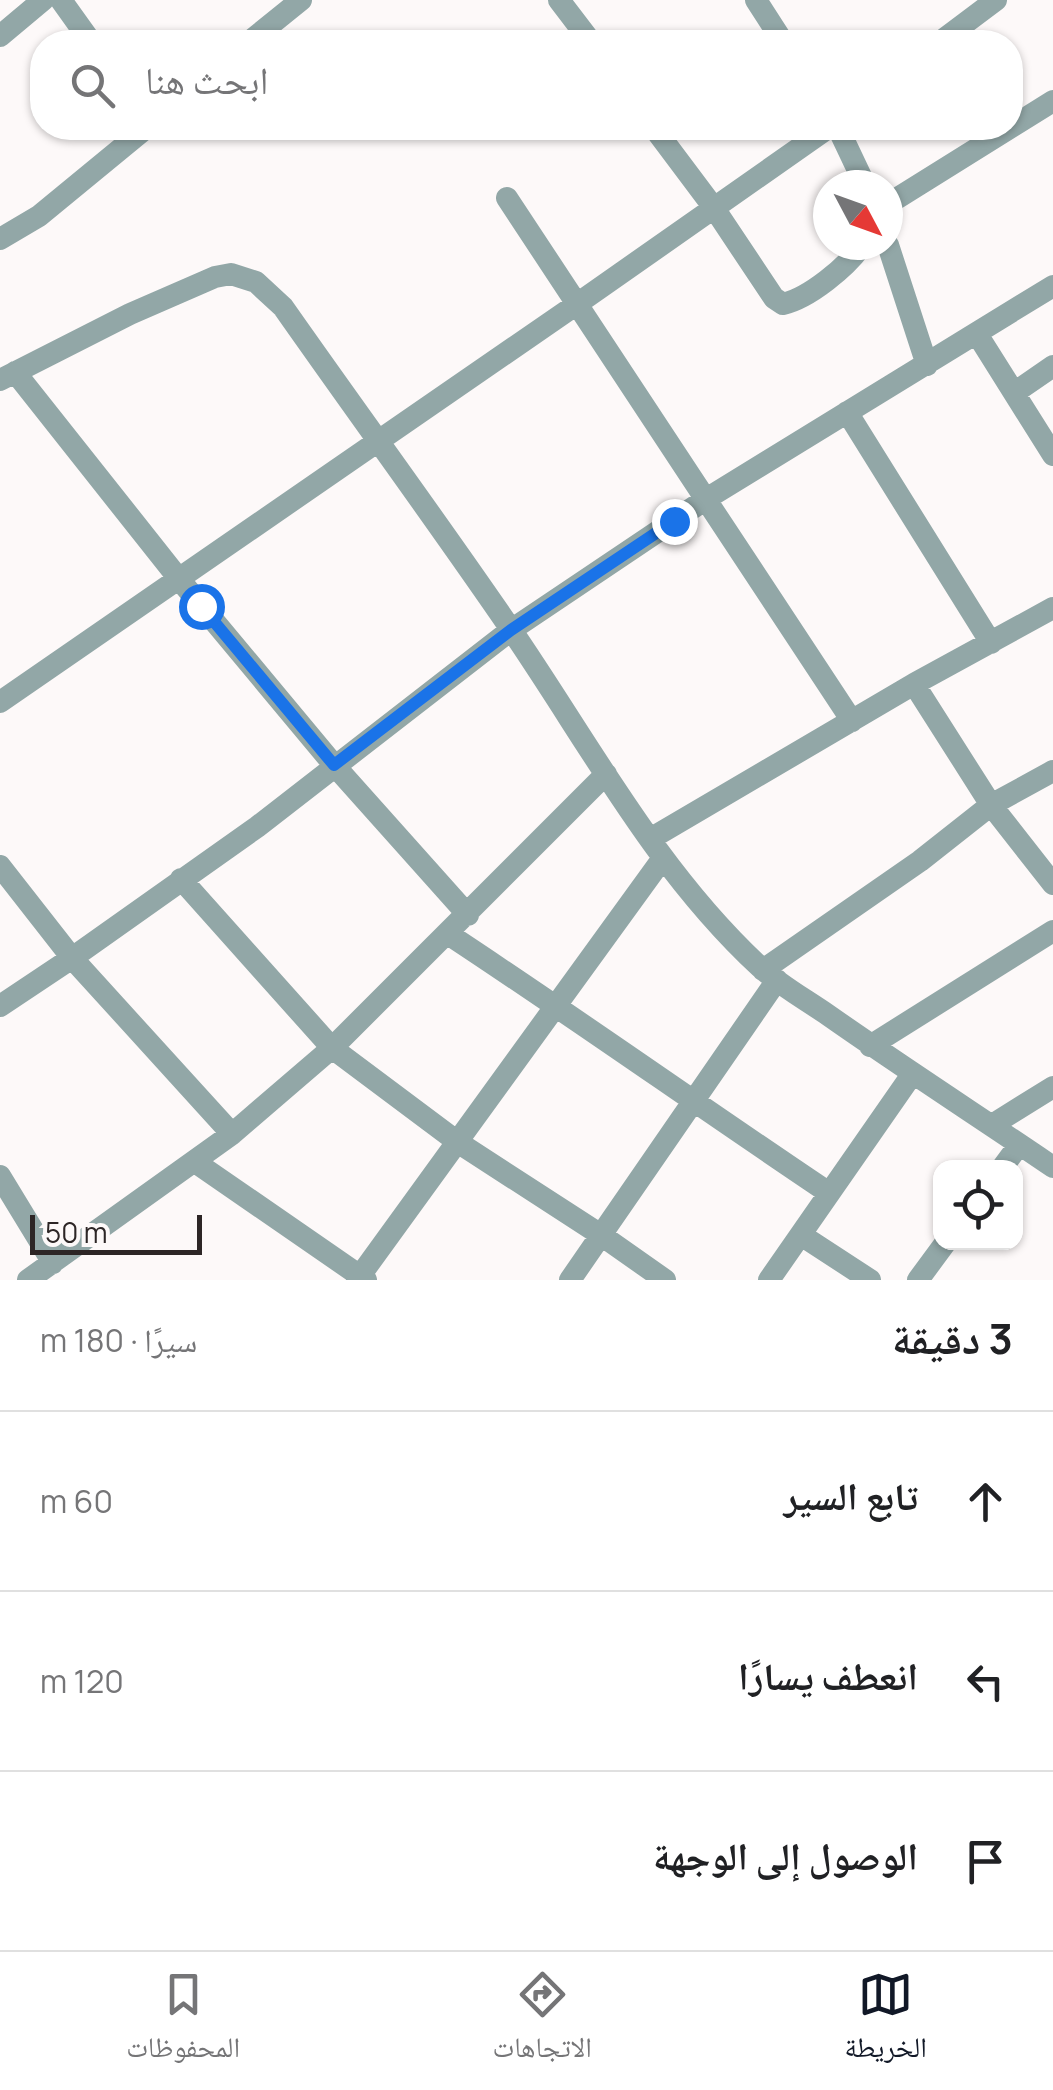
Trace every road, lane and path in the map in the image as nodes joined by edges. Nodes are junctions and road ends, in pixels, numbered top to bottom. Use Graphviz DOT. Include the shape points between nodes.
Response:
graph roads {
  1 [pos="43,0"];
  2 [pos="61,0"];
  3 [pos="300,0"];
  4 [pos="559,0"];
  5 [pos="756,0"];
  6 [pos="996,0"];
  7 [pos="82,30"];
  8 [pos="264,30"];
  9 [pos="581,30"];
  10 [pos="776,30"];
  11 [pos="956,30"];
  12 [pos="0,36"];
  13 [pos="1053,101"];
  14 [pos="1023,120"];
  15 [pos="131,140"];
  16 [pos="663,140"];
  17 [pos="811,140"];
  18 [pos="844,140"];
  19 [pos="991,140"];
  20 [pos="858,170"];
  21 [pos="903,195"];
  22 [pos="506,198"];
  23 [pos="714,208"];
  24 [pos="5,228"];
  25 [pos="849,260"];
  26 [pos="893,260"];
  27 [pos="1053,286"];
  28 [pos="577,304"];
  29 [pos="977,334"];
  30 [pos="927,365"];
  31 [pos="1053,366"];
  32 [pos="7,376"];
  33 [pos="1014,393"];
  34 [pos="848,412"];
  35 [pos="376,441"];
  36 [pos="1053,455"];
  37 [pos="706,500"];
  38 [pos="179,579"];
  39 [pos="1053,608"];
  40 [pos="511,630"];
  41 [pos="991,643"];
  42 [pos="914,684"];
  43 [pos="0,702"];
  44 [pos="852,721"];
  45 [pos="334,765"];
  46 [pos="1053,771"];
  47 [pos="606,774"];
  48 [pos="991,805"];
  49 [pos="657,848"];
  50 [pos="0,866"];
  51 [pos="181,879"];
  52 [pos="1053,884"];
  53 [pos="468,914"];
  54 [pos="1053,930"];
  55 [pos="448,934"];
  56 [pos="72,958"];
  57 [pos="770,975"];
  58 [pos="556,1005"];
  59 [pos="0,1006"];
  60 [pos="870,1046"];
  61 [pos="332,1048"];
  62 [pos="913,1073"];
  63 [pos="1053,1086"];
  64 [pos="693,1102"];
  65 [pos="992,1125"];
  66 [pos="232,1134"];
  67 [pos="458,1143"];
  68 [pos="1019,1145"];
  69 [pos="1008,1160"];
  70 [pos="195,1162"];
  71 [pos="1053,1167"];
  72 [pos="0,1176"];
  73 [pos="829,1194"];
  74 [pos="800,1234"];
  75 [pos="601,1235"];
  76 [pos="940,1250"];
  77 [pos="45,1273"];
  78 [pos="361,1279"];
  79 [pos="570,1280"];
  80 [pos="664,1280"];
  81 [pos="769,1280"];
  82 [pos="870,1280"];
  83 [pos="918,1280"];
  1 -- 12 [label="street"];
  2 -- 7 [label="street"];
  3 -- 8 [label="street"];
  4 -- 9 [label="street"];
  5 -- 10 [label="street"];
  6 -- 11 [label="street"];
  13 -- 14 [label="street"];
  15 -- 24 [label="street" via="39,216"];
  16 -- 23 [label="street"];
  17 -- 23 [label="street"];
  18 -- 20 [label="street"];
  19 -- 21 [label="street"];
  22 -- 28 [label="street"];
  23 -- 25 [label="street" via="783,304"];
  23 -- 28 [label="street"];
  26 -- 30 [label="street"];
  27 -- 29 [label="street"];
  28 -- 35 [label="street"];
  28 -- 37 [label="street"];
  29 -- 30 [label="street"];
  29 -- 33 [label="street"];
  30 -- 34 [label="street"];
  31 -- 33 [label="street"];
  32 -- 35 [label="street" via="214,277 244,276 283,308"];
  32 -- 38 [label="street"];
  33 -- 36 [label="street"];
  34 -- 37 [label="street"];
  34 -- 41 [label="street"];
  35 -- 38 [label="street"];
  35 -- 40 [label="street"];
  37 -- 40 [label="street"];
  37 -- 44 [label="street"];
  38 -- 43 [label="street"];
  38 -- 45 [label="street"];
  39 -- 41 [label="street"];
  40 -- 45 [label="street"];
  40 -- 47 [label="street"];
  41 -- 42 [label="street"];
  42 -- 44 [label="street"];
  42 -- 48 [label="street"];
  44 -- 49 [label="street"];
  45 -- 51 [label="street"];
  45 -- 53 [label="street"];
  46 -- 48 [label="street"];
  47 -- 49 [label="street"];
  47 -- 53 [label="street"];
  48 -- 52 [label="street"];
  48 -- 57 [label="street"];
  49 -- 57 [label="street"];
  49 -- 58 [label="street"];
  50 -- 56 [label="street"];
  51 -- 56 [label="street"];
  51 -- 61 [label="street"];
  53 -- 55 [label="street"];
  54 -- 60 [label="street"];
  55 -- 58 [label="street"];
  55 -- 61 [label="street"];
  56 -- 59 [label="street"];
  56 -- 66 [label="street"];
  57 -- 60 [label="street"];
  57 -- 64 [label="street"];
  58 -- 64 [label="street"];
  58 -- 67 [label="street"];
  60 -- 62 [label="street"];
  61 -- 66 [label="street"];
  61 -- 67 [label="street"];
  62 -- 65 [label="street"];
  62 -- 73 [label="street"];
  63 -- 65 [label="street"];
  64 -- 73 [label="street"];
  64 -- 75 [label="street"];
  65 -- 68 [label="street"];
  66 -- 70 [label="street"];
  67 -- 75 [label="street"];
  67 -- 78 [label="street"];
  68 -- 69 [label="street"];
  68 -- 71 [label="street"];
  70 -- 77 [label="street"];
  70 -- 78 [label="street"];
  72 -- 77 [label="street"];
  73 -- 74 [label="street"];
  74 -- 81 [label="street"];
  74 -- 82 [label="street"];
  75 -- 79 [label="street"];
  75 -- 80 [label="street"];
  76 -- 83 [label="street"];
}
